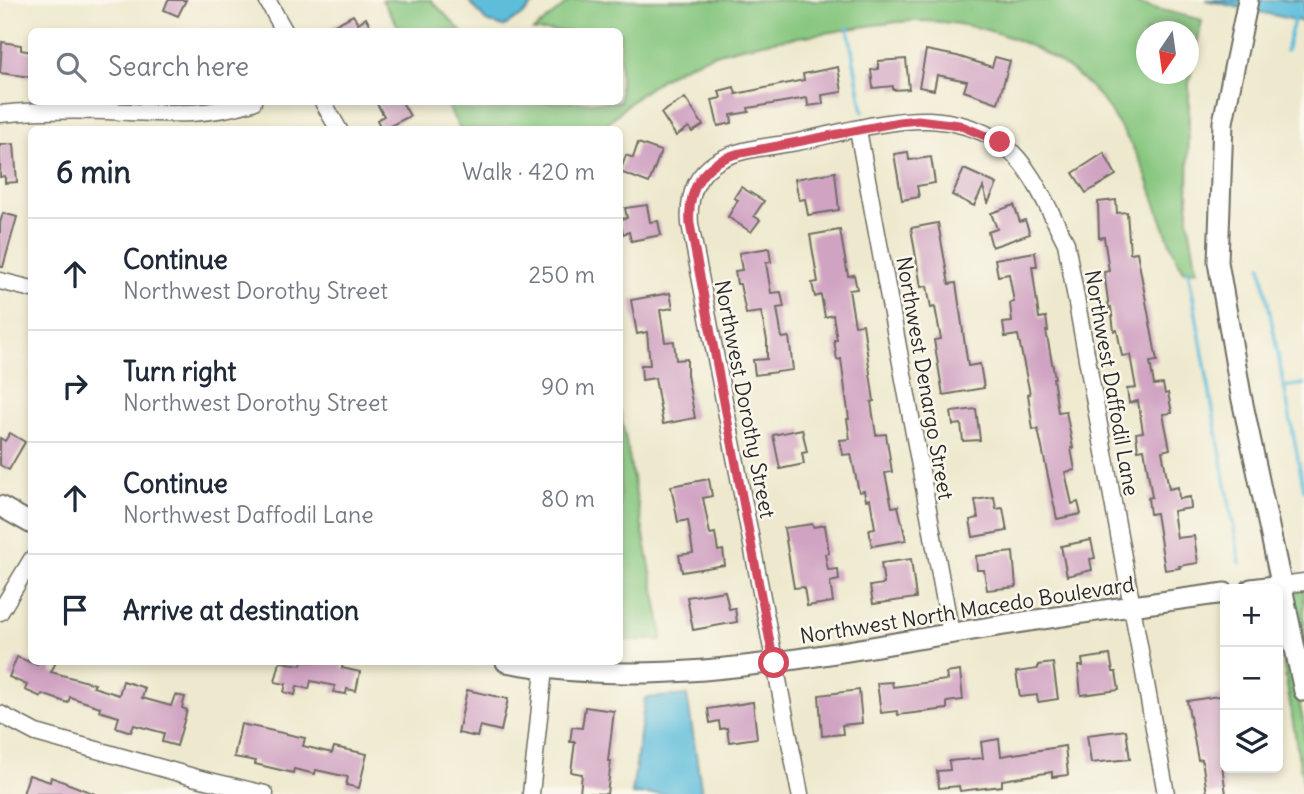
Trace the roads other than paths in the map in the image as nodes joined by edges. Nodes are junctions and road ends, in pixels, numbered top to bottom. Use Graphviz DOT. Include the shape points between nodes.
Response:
graph roads {
  1 [pos="267,0"];
  2 [pos="1245,8"];
  3 [pos="283,28"];
  4 [pos="243,105"];
  5 [pos="325,105"];
  6 [pos="0,114"];
  7 [pos="337,126"];
  8 [pos="858,130"];
  9 [pos="0,281"];
  10 [pos="28,288"];
  11 [pos="0,506"];
  12 [pos="28,522"];
  13 [pos="28,566"];
  14 [pos="1304,582"];
  15 [pos="1282,584"];
  16 [pos="1283,585"];
  17 [pos="1283,590"];
  18 [pos="1220,594"];
  19 [pos="1130,606"];
  20 [pos="0,612"];
  21 [pos="951,634"];
  22 [pos="774,663"];
  23 [pos="522,665"];
  24 [pos="544,669"];
  25 [pos="1304,691"];
  26 [pos="0,715"];
  27 [pos="265,794"];
  28 [pos="531,794"];
  29 [pos="800,794"];
  30 [pos="1164,794"];
  1 -- 3 [label="street"];
  2 -- 15 [label="street" via="1223,122 1218,262"];
  4 -- 6 [label="street" via="177,114"];
  5 -- 7 [label="street"];
  8 -- 19 [label="street, Northwest Daffodil Lane" via="918,120 959,125 1000,142 1023,164 1066,243"];
  8 -- 21 [label="street, Northwest Denargo Street"];
  8 -- 22 [label="street, Northwest Dorothy Street" via="725,157 705,172 690,202 690,224"];
  9 -- 10 [label="street"];
  11 -- 12 [label="street"];
  13 -- 20 [label="street"];
  14 -- 16 [label="street"];
  17 -- 25 [label="street"];
  18 -- 19 [label="street, Northwest North Macedo Boulevard"];
  19 -- 21 [label="street, Northwest North Macedo Boulevard"];
  19 -- 30 [label="street, Northwest Daffodil Lane"];
  21 -- 22 [label="street, Northwest North Macedo Boulevard"];
  22 -- 24 [label="street, Northwest North Macedo Boulevard" via="664,674"];
  22 -- 29 [label="street, Northwest Dorothy Street"];
  23 -- 24 [label="street, Northwest North Macedo Boulevard"];
  24 -- 28 [label="street"];
  26 -- 27 [label="street" via="36,733"];
}
